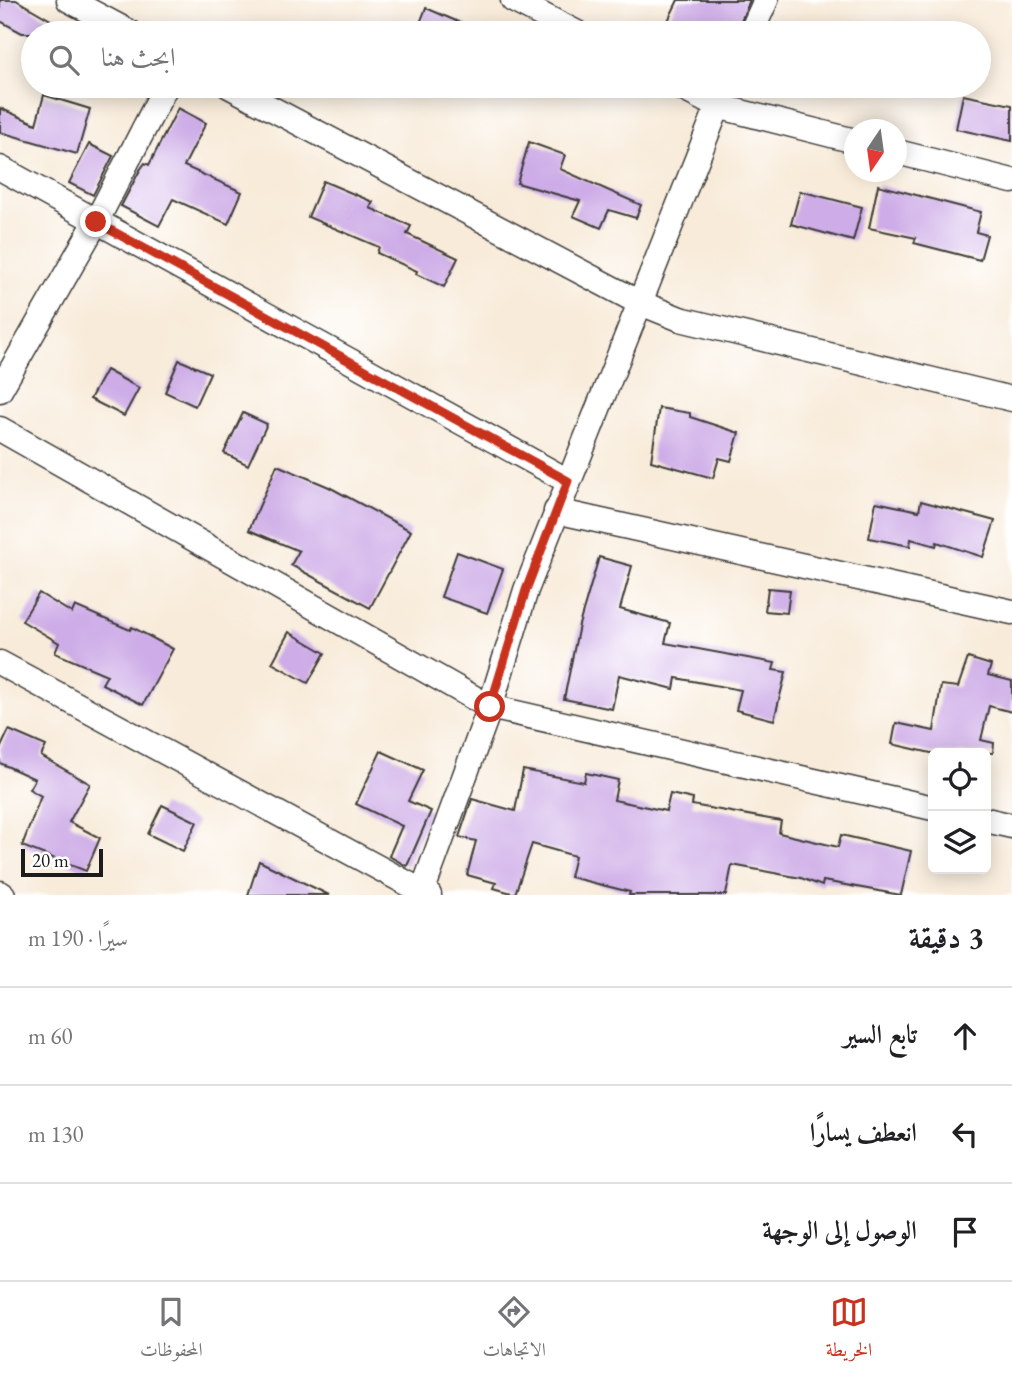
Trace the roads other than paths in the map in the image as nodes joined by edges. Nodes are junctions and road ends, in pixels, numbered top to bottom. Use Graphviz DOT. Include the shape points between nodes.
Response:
graph roads {
  1 [pos="69,0"];
  2 [pos="513,0"];
  3 [pos="766,0"];
  4 [pos="108,21"];
  5 [pos="554,21"];
  6 [pos="756,21"];
  7 [pos="160,98"];
  8 [pos="252,98"];
  9 [pos="720,98"];
  10 [pos="727,98"];
  11 [pos="844,137"];
  12 [pos="907,155"];
  13 [pos="0,168"];
  14 [pos="1012,181"];
  15 [pos="96,222"];
  16 [pos="638,302"];
  17 [pos="0,390"];
  18 [pos="1012,399"];
  19 [pos="0,429"];
  20 [pos="568,481"];
  21 [pos="556,511"];
  22 [pos="1012,612"];
  23 [pos="0,663"];
  24 [pos="490,707"];
  25 [pos="928,807"];
  26 [pos="991,821"];
  27 [pos="1012,826"];
  28 [pos="424,894"];
  1 -- 4 [label="street"];
  2 -- 5 [label="street"];
  3 -- 6 [label="street"];
  7 -- 15 [label="street"];
  8 -- 16 [label="street"];
  9 -- 16 [label="street"];
  10 -- 11 [label="street"];
  12 -- 14 [label="street"];
  13 -- 15 [label="street"];
  15 -- 17 [label="street"];
  15 -- 20 [label="street"];
  16 -- 18 [label="street" via="680,319"];
  16 -- 20 [label="street"];
  19 -- 24 [label="street"];
  20 -- 21 [label="street"];
  21 -- 22 [label="street"];
  21 -- 24 [label="street"];
  23 -- 28 [label="street"];
  24 -- 25 [label="street"];
  24 -- 28 [label="street"];
  26 -- 27 [label="street"];
}
